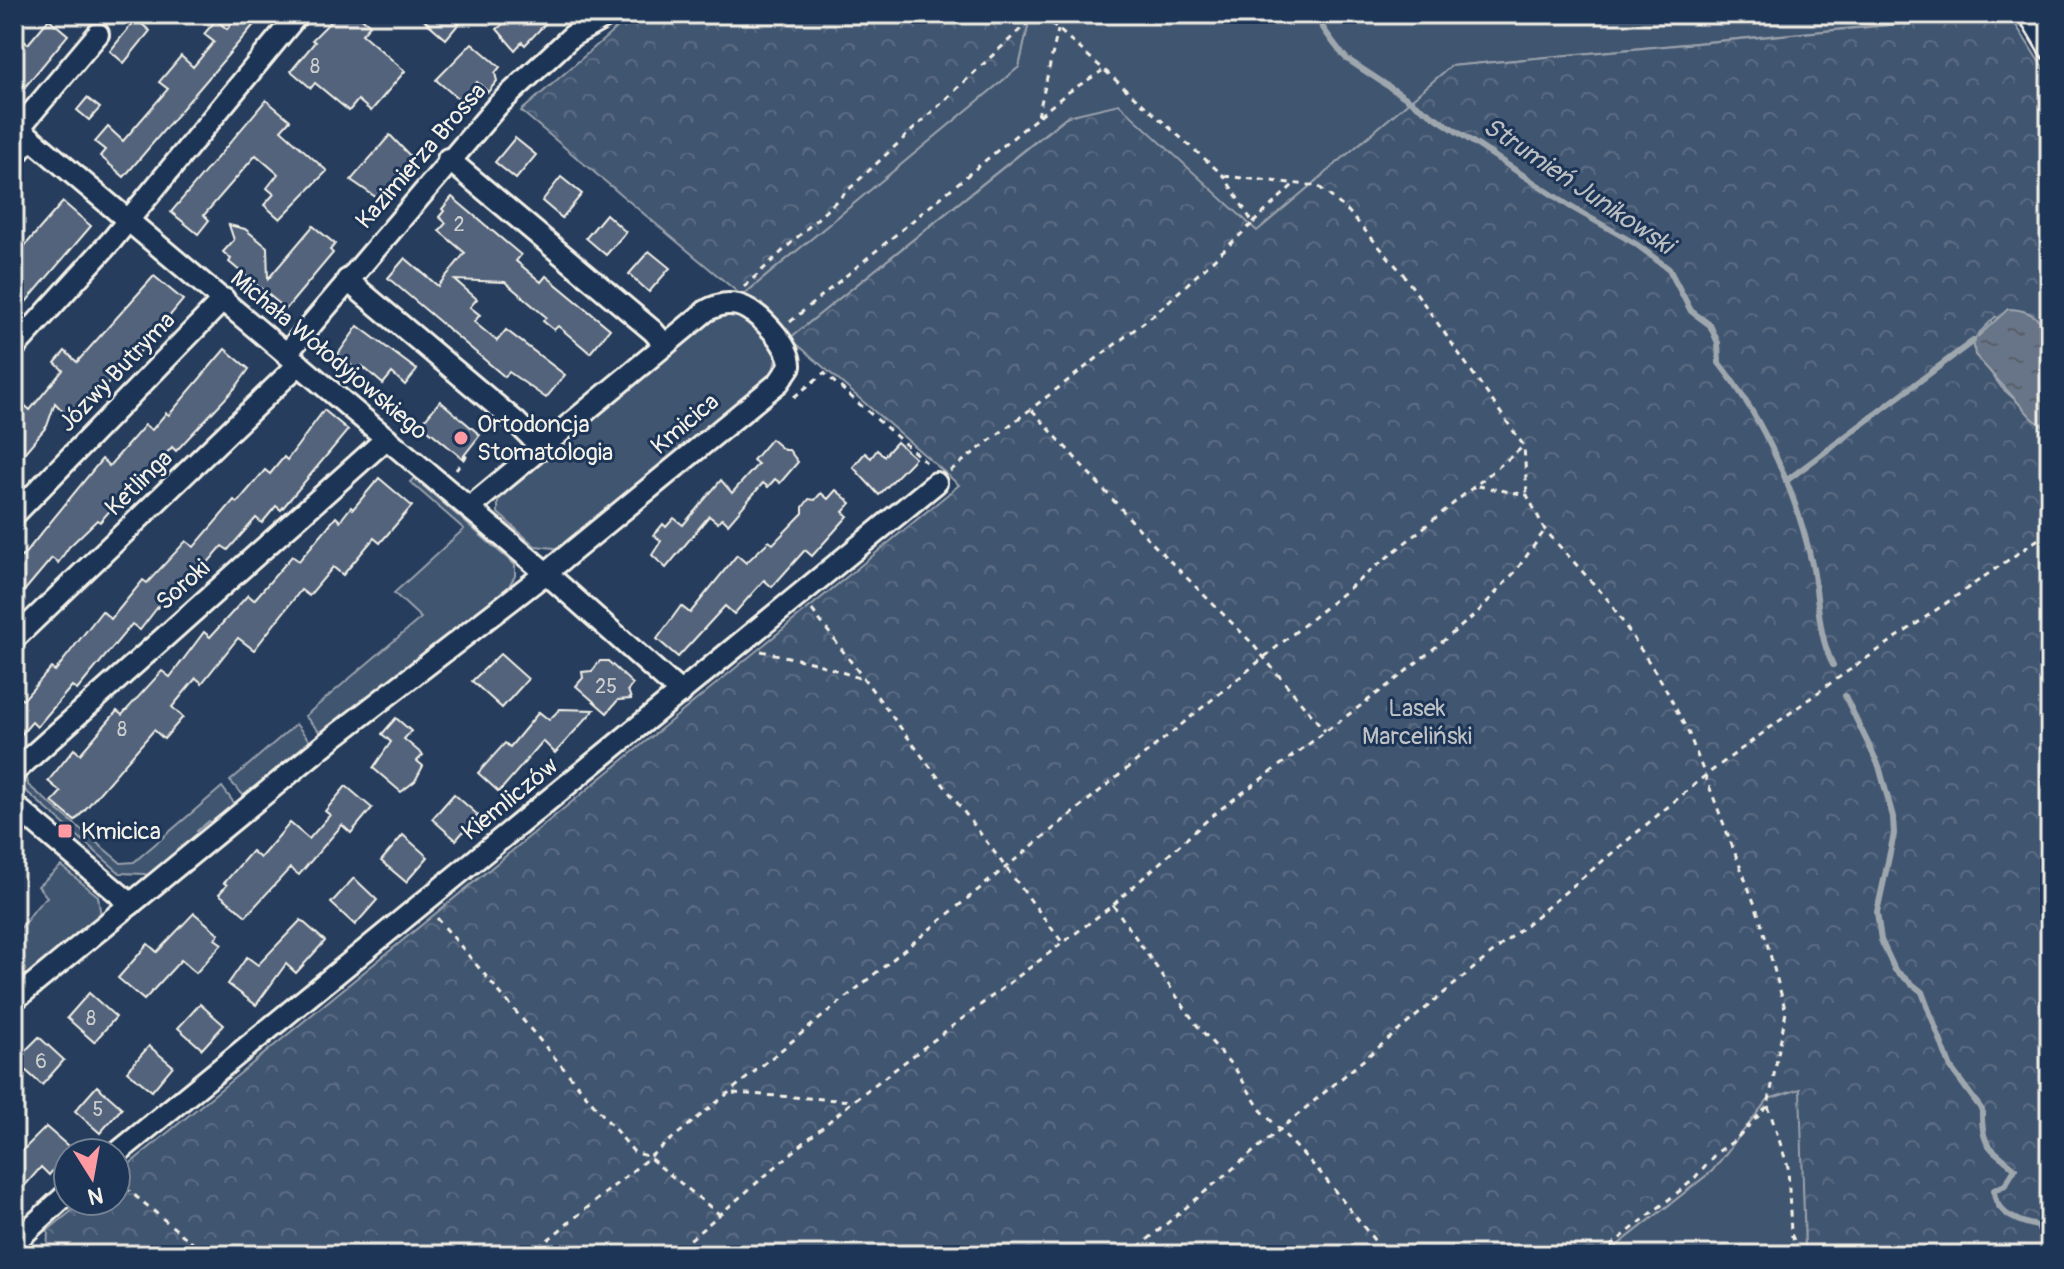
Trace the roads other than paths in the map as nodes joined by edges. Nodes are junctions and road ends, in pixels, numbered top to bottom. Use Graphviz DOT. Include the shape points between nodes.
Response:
graph roads {
  1 [pos="298,14"];
  2 [pos="611,14"];
  3 [pos="2029,14"];
  4 [pos="576,22"];
  5 [pos="98,34"];
  6 [pos="2050,49"];
  7 [pos="21,130"];
  8 [pos="14,157"];
  9 [pos="448,159"];
  10 [pos="128,219"];
  11 [pos="347,280"];
  12 [pos="224,299"];
  13 [pos="665,345"];
  14 [pos="14,348"];
  15 [pos="293,358"];
  16 [pos="387,438"];
  17 [pos="541,447"];
  18 [pos="936,475"];
  19 [pos="469,508"];
  20 [pos="14,515"];
  21 [pos="546,573"];
  22 [pos="14,639"];
  23 [pos="681,693"];
  24 [pos="14,772"];
  25 [pos="14,805"];
  26 [pos="131,904"];
  27 [pos="14,1000"];
  28 [pos="132,1141"];
  29 [pos="52,1206"];
  30 [pos="14,1245"];
  31 [pos="28,1255"];
  1 -- 10 [label="street"];
  2 -- 4 [label="street, Kazimierza Brossa"];
  3 -- 6 [label="street"];
  4 -- 9 [label="street, Kazimierza Brossa"];
  5 -- 7 [label="street"];
  7 -- 8 [label="street"];
  7 -- 10 [label="street, Michała Wołodyjowskiego"];
  9 -- 11 [label="street, Kazimierza Brossa"];
  9 -- 13 [label="street"];
  10 -- 12 [label="street, Michała Wołodyjowskiego"];
  10 -- 14 [label="street"];
  11 -- 15 [label="street, Kazimierza Brossa"];
  11 -- 17 [label="street"];
  12 -- 15 [label="street, Michała Wołodyjowskiego"];
  12 -- 20 [label="street, Józwy Butryma"];
  13 -- 17 [label="street"];
  13 -- 21 [label="street, Kmicica" via="716,305 737,304 786,343 790,366 779,382"];
  15 -- 16 [label="street, Michała Wołodyjowskiego"];
  15 -- 22 [label="street, Ketlinga"];
  16 -- 19 [label="street, Michała Wołodyjowskiego"];
  16 -- 24 [label="street, Soroki"];
  17 -- 19 [label="street"];
  18 -- 23 [label="street, Kiemliczów"];
  19 -- 21 [label="street, Michała Wołodyjowskiego"];
  21 -- 23 [label="street, Michała Wołodyjowskiego"];
  21 -- 26 [label="street, Kmicica"];
  23 -- 28 [label="street, Kiemliczów"];
  25 -- 26 [label="street"];
  26 -- 27 [label="street, Kmicica"];
  29 -- 30 [label="street"];
  30 -- 31 [label="street"];
}
